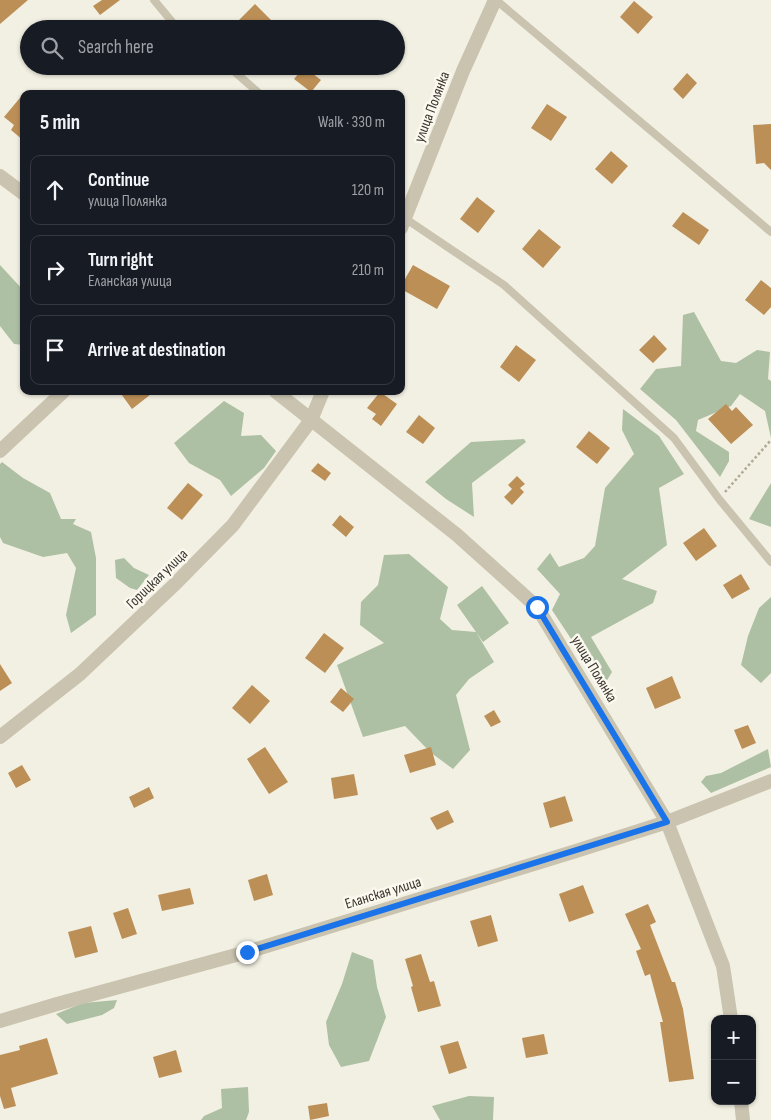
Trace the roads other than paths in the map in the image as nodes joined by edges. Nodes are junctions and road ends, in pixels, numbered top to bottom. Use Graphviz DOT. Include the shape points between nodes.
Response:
graph roads {
  1 [pos="154,0"];
  2 [pos="496,0"];
  3 [pos="171,20"];
  4 [pos="238,75"];
  5 [pos="255,90"];
  6 [pos="0,176"];
  7 [pos="20,191"];
  8 [pos="405,216"];
  9 [pos="405,222"];
  10 [pos="771,232"];
  11 [pos="60,395"];
  12 [pos="280,395"];
  13 [pos="321,395"];
  14 [pos="310,420"];
  15 [pos="0,451"];
  16 [pos="771,562"];
  17 [pos="0,737"];
  18 [pos="771,781"];
  19 [pos="667,822"];
  20 [pos="730,1015"];
  21 [pos="0,1021"];
  22 [pos="741,1105"];
  23 [pos="743,1120"];
  1 -- 3 [label="lane"];
  2 -- 8 [label="street, улица Полянка" via="463,71"];
  2 -- 10 [label="lane"];
  4 -- 5 [label="lane"];
  6 -- 7 [label="street"];
  9 -- 16 [label="lane" via="504,285 674,438"];
  11 -- 15 [label="street"];
  12 -- 14 [label="street, улица Полянка"];
  13 -- 14 [label="street"];
  14 -- 17 [label="street, Горицкая улица" via="233,526 194,566 80,674"];
  14 -- 19 [label="street, улица Полянка" via="457,535 537,607"];
  18 -- 19 [label="street, Еланская улица"];
  19 -- 20 [label="street, улица Полянка" via="723,966"];
  19 -- 21 [label="street, Еланская улица" via="247,952"];
  22 -- 23 [label="street"];
}
